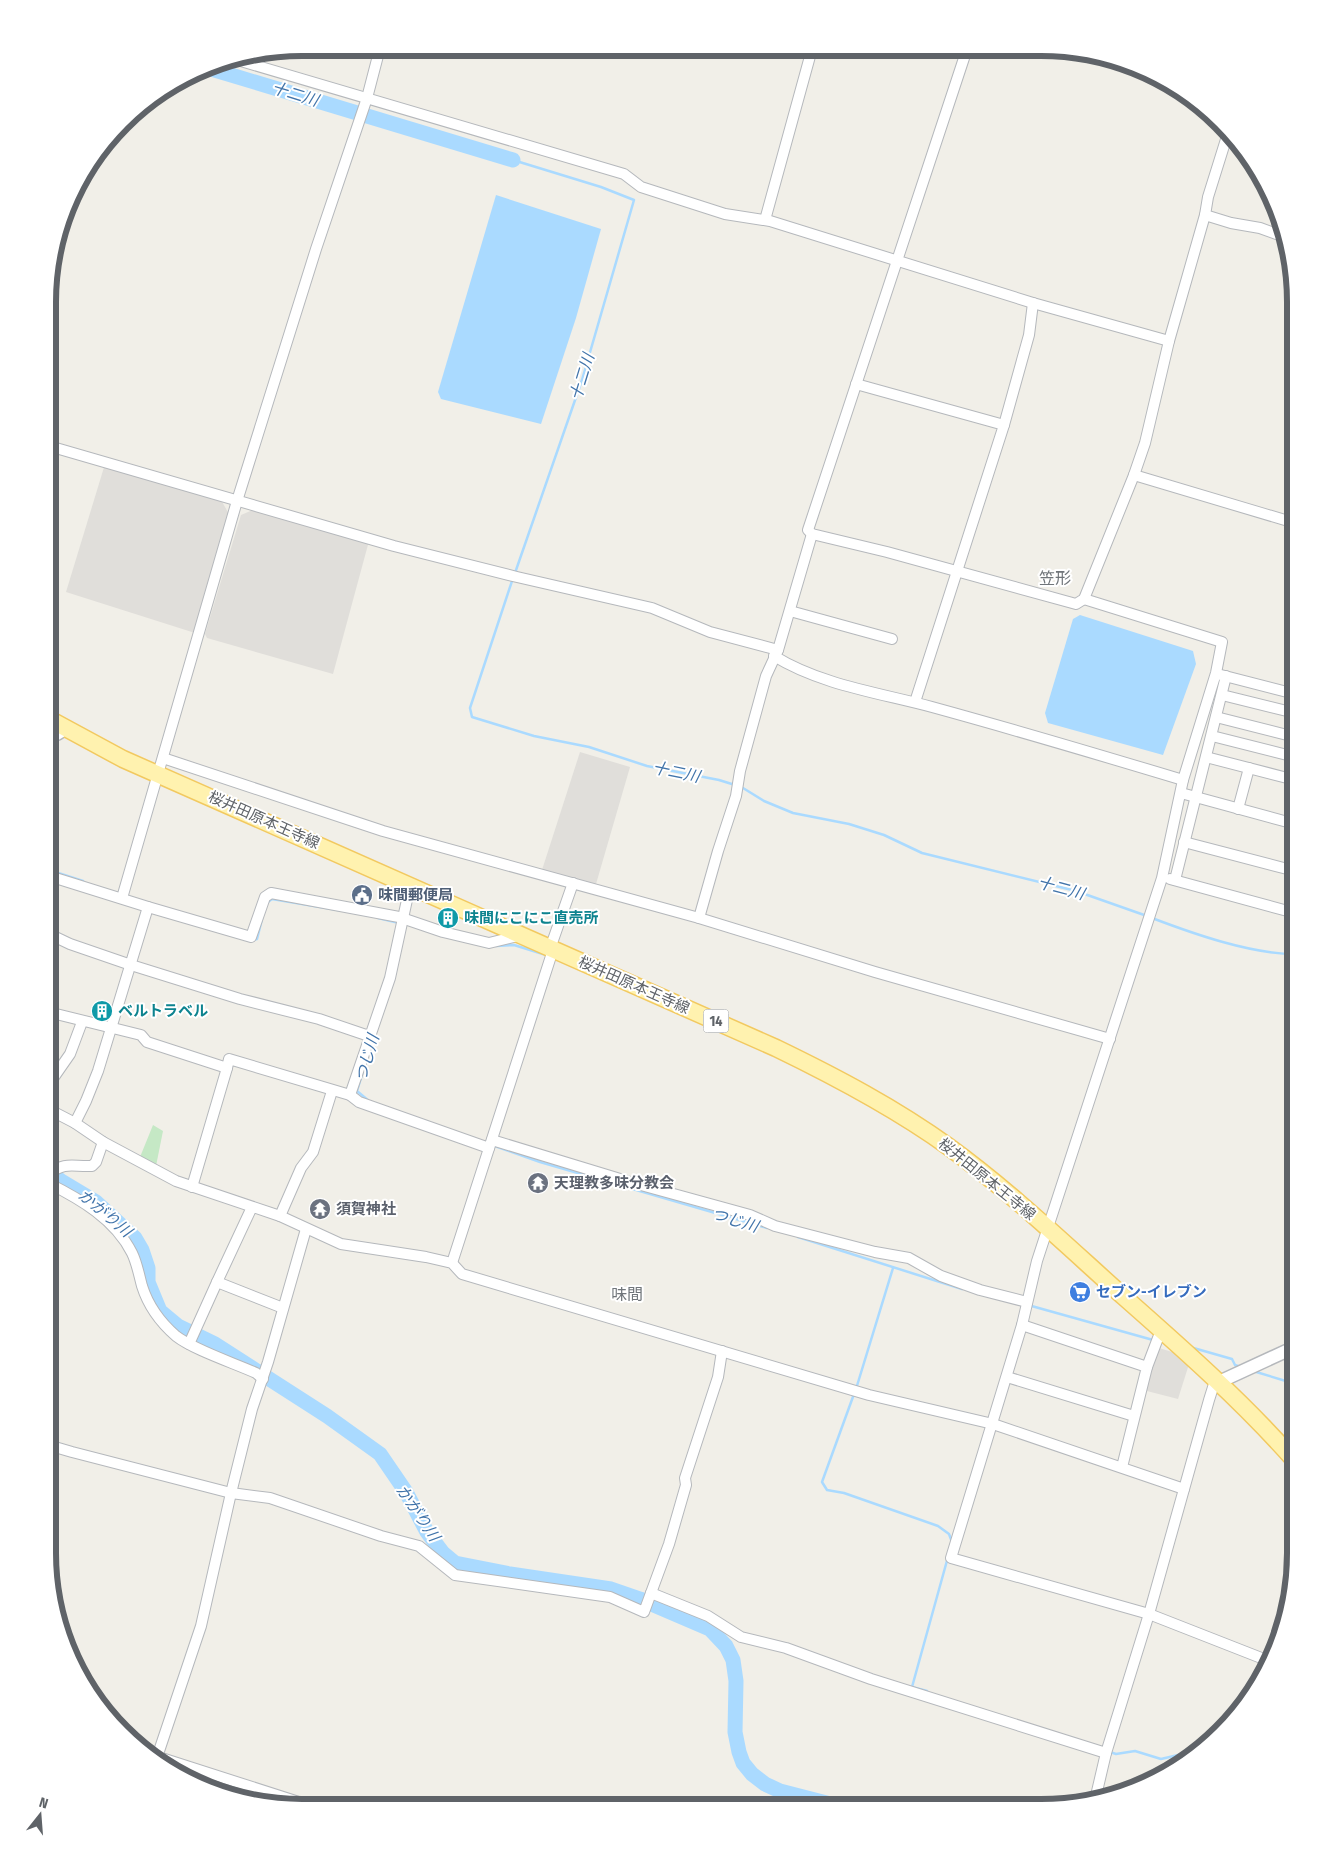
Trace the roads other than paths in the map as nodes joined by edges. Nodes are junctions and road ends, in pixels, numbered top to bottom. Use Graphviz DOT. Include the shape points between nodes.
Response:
graph roads {
  1 [pos="378,56"];
  2 [pos="810,56"];
  3 [pos="964,56"];
  4 [pos="247,63"];
  5 [pos="367,98"];
  6 [pos="1226,140"];
  7 [pos="1205,215"];
  8 [pos="765,220"];
  9 [pos="1277,234"];
  10 [pos="896,261"];
  11 [pos="1033,303"];
  12 [pos="1169,341"];
  13 [pos="856,384"];
  14 [pos="1004,426"];
  15 [pos="56,448"];
  16 [pos="1134,475"];
  17 [pos="237,501"];
  18 [pos="1287,521"];
  19 [pos="812,534"];
  20 [pos="958,572"];
  21 [pos="1084,600"];
  22 [pos="790,610"];
  23 [pos="892,640"];
  24 [pos="776,653"];
  25 [pos="1216,673"];
  26 [pos="1226,676"];
  27 [pos="1287,692"];
  28 [pos="1222,695"];
  29 [pos="915,702"];
  30 [pos="1287,711"];
  31 [pos="1216,717"];
  32 [pos="57,731"];
  33 [pos="1212,736"];
  34 [pos="1287,736"];
  35 [pos="1287,756"];
  36 [pos="1206,757"];
  37 [pos="161,766"];
  38 [pos="1249,768"];
  39 [pos="1287,778"];
  40 [pos="1183,780"];
  41 [pos="1181,793"];
  42 [pos="1196,797"];
  43 [pos="1238,809"];
  44 [pos="1287,822"];
  45 [pos="1184,842"];
  46 [pos="1287,869"];
  47 [pos="56,878"];
  48 [pos="1162,878"];
  49 [pos="1175,880"];
  50 [pos="573,883"];
  51 [pos="410,886"];
  52 [pos="122,898"];
  53 [pos="148,908"];
  54 [pos="1287,911"];
  55 [pos="403,918"];
  56 [pos="699,918"];
  57 [pos="522,935"];
  58 [pos="56,937"];
  59 [pos="552,948"];
  60 [pos="131,966"];
  61 [pos="56,1014"];
  62 [pos="82,1022"];
  63 [pos="110,1026"];
  64 [pos="369,1036"];
  65 [pos="1110,1038"];
  66 [pos="227,1068"];
  67 [pos="56,1074"];
  68 [pos="332,1091"];
  69 [pos="350,1095"];
  70 [pos="56,1114"];
  71 [pos="74,1123"];
  72 [pos="103,1142"];
  73 [pos="490,1144"];
  74 [pos="56,1168"];
  75 [pos="56,1187"];
  76 [pos="192,1187"];
  77 [pos="252,1207"];
  78 [pos="280,1216"];
  79 [pos="1048,1228"];
  80 [pos="306,1229"];
  81 [pos="452,1263"];
  82 [pos="216,1282"];
  83 [pos="1027,1302"];
  84 [pos="283,1308"];
  85 [pos="1022,1325"];
  86 [pos="1159,1339"];
  87 [pos="189,1344"];
  88 [pos="1287,1350"];
  89 [pos="722,1351"];
  90 [pos="1147,1367"];
  91 [pos="1007,1377"];
  92 [pos="262,1378"];
  93 [pos="1219,1382"];
  94 [pos="1134,1416"];
  95 [pos="993,1424"];
  96 [pos="56,1447"];
  97 [pos="1287,1452"];
  98 [pos="1122,1467"];
  99 [pos="1184,1489"];
  100 [pos="231,1493"];
  101 [pos="651,1593"];
  102 [pos="1149,1614"];
  103 [pos="1262,1658"];
  104 [pos="159,1752"];
  105 [pos="1106,1754"];
  106 [pos="176,1764"];
  107 [pos="1097,1792"];
  108 [pos="282,1798"];
  1 -- 5 [label="street"];
  2 -- 8 [label="street"];
  3 -- 10 [label="street"];
  4 -- 5 [label="street"];
  5 -- 8 [label="street" via="624,174 641,187 725,214"];
  5 -- 17 [label="street"];
  6 -- 7 [label="street"];
  7 -- 9 [label="street"];
  7 -- 12 [label="street"];
  8 -- 10 [label="street"];
  10 -- 11 [label="street"];
  10 -- 13 [label="street"];
  11 -- 12 [label="street"];
  11 -- 14 [label="street" via="1029,335"];
  12 -- 16 [label="street" via="1145,443"];
  13 -- 14 [label="street"];
  13 -- 19 [label="street" via="808,530"];
  14 -- 20 [label="street"];
  15 -- 17 [label="street"];
  16 -- 18 [label="street"];
  16 -- 21 [label="street"];
  17 -- 24 [label="street" via="394,546 652,608 710,632"];
  17 -- 37 [label="street"];
  19 -- 20 [label="street"];
  19 -- 22 [label="street"];
  20 -- 21 [label="street" via="1076,604"];
  20 -- 29 [label="street"];
  21 -- 25 [label="street" via="1222,642"];
  22 -- 23 [label="street"];
  22 -- 24 [label="street"];
  24 -- 29 [label="street" via="785,664 847,686"];
  24 -- 56 [label="street" via="766,676 736,796"];
  25 -- 26 [label="street"];
  25 -- 40 [label="street"];
  26 -- 27 [label="street"];
  26 -- 28 [label="street"];
  28 -- 30 [label="street"];
  28 -- 31 [label="street"];
  29 -- 40 [label="street"];
  31 -- 33 [label="street"];
  31 -- 34 [label="street"];
  32 -- 37 [label="main road, 桜井田原本王寺線 / 14" via="123,758"];
  33 -- 35 [label="street"];
  33 -- 36 [label="street"];
  36 -- 38 [label="street"];
  36 -- 42 [label="street"];
  37 -- 50 [label="street" via="383,832"];
  37 -- 51 [label="main road, 桜井田原本王寺線 / 14"];
  37 -- 52 [label="street"];
  38 -- 39 [label="street"];
  38 -- 43 [label="street"];
  40 -- 41 [label="street"];
  41 -- 42 [label="street"];
  41 -- 48 [label="street"];
  42 -- 43 [label="street"];
  42 -- 45 [label="street"];
  43 -- 44 [label="street"];
  45 -- 46 [label="street"];
  45 -- 49 [label="street"];
  47 -- 52 [label="street"];
  48 -- 49 [label="street"];
  48 -- 65 [label="street"];
  49 -- 54 [label="street"];
  50 -- 56 [label="street"];
  50 -- 59 [label="street"];
  51 -- 55 [label="street"];
  51 -- 57 [label="main road, 桜井田原本王寺線 / 14"];
  52 -- 53 [label="street"];
  53 -- 55 [label="street" via="251,937 265,897 271,893"];
  53 -- 60 [label="street"];
  55 -- 57 [label="street" via="443,932 489,942"];
  55 -- 64 [label="street" via="390,978"];
  56 -- 65 [label="street" via="884,975"];
  57 -- 59 [label="main road, 桜井田原本王寺線 / 14"];
  58 -- 60 [label="street"];
  59 -- 73 [label="street"];
  59 -- 79 [label="main road, 桜井田原本王寺線 / 14" via="776,1048 862,1092 948,1146"];
  60 -- 63 [label="street"];
  60 -- 64 [label="street"];
  61 -- 62 [label="street"];
  62 -- 63 [label="street"];
  62 -- 67 [label="street" via="70,1054"];
  63 -- 66 [label="street" via="141,1035 147,1042"];
  63 -- 71 [label="street" via="98,1071"];
  64 -- 69 [label="street"];
  65 -- 79 [label="street"];
  66 -- 68 [label="street" via="229,1059"];
  66 -- 76 [label="street"];
  68 -- 69 [label="street"];
  68 -- 78 [label="street" via="313,1152 301,1168"];
  69 -- 73 [label="street" via="359,1102"];
  70 -- 71 [label="street"];
  71 -- 72 [label="street"];
  72 -- 74 [label="street" via="92,1166 70,1164"];
  72 -- 76 [label="street"];
  73 -- 81 [label="street"];
  73 -- 83 [label="street" via="750,1215 775,1226 909,1258 941,1276"];
  75 -- 87 [label="street" via="80,1199 114,1227 132,1253 153,1310 176,1336"];
  76 -- 77 [label="street"];
  77 -- 78 [label="street"];
  77 -- 82 [label="street"];
  78 -- 80 [label="street"];
  79 -- 83 [label="street"];
  79 -- 86 [label="main road, 桜井田原本王寺線 / 14"];
  80 -- 81 [label="street" via="341,1244"];
  80 -- 84 [label="street"];
  81 -- 89 [label="street" via="462,1274"];
  82 -- 84 [label="street"];
  82 -- 87 [label="street"];
  83 -- 85 [label="street"];
  84 -- 92 [label="street"];
  85 -- 90 [label="street"];
  85 -- 91 [label="street"];
  86 -- 90 [label="street"];
  86 -- 93 [label="main road, 桜井田原本王寺線 / 14"];
  87 -- 92 [label="street"];
  88 -- 93 [label="street"];
  89 -- 95 [label="street" via="869,1395"];
  89 -- 101 [label="street" via="718,1377 685,1478 686,1485 669,1544"];
  90 -- 94 [label="street"];
  91 -- 94 [label="street"];
  91 -- 95 [label="street"];
  92 -- 100 [label="street"];
  93 -- 97 [label="main road, 桜井田原本王寺線 / 14"];
  93 -- 99 [label="street" via="1214,1384"];
  94 -- 98 [label="street"];
  95 -- 98 [label="street"];
  95 -- 102 [label="street" via="951,1558"];
  96 -- 100 [label="street"];
  98 -- 99 [label="street"];
  99 -- 102 [label="street"];
  100 -- 101 [label="street" via="270,1498 420,1546 455,1575 610,1597 644,1612"];
  100 -- 104 [label="street" via="201,1626"];
  101 -- 105 [label="street" via="708,1616 741,1637 786,1648 871,1679"];
  102 -- 103 [label="street"];
  102 -- 105 [label="street"];
  105 -- 107 [label="street"];
  106 -- 108 [label="street"];
}
